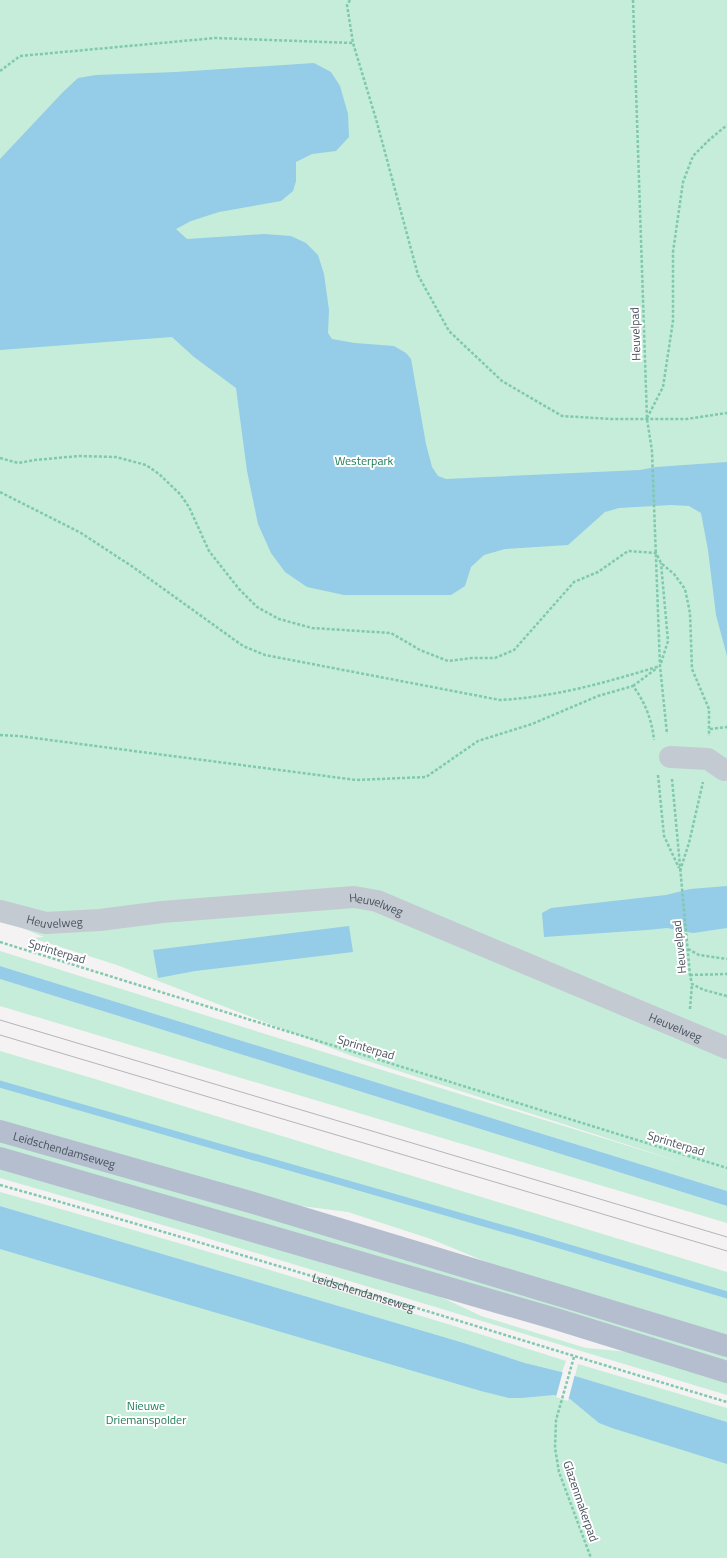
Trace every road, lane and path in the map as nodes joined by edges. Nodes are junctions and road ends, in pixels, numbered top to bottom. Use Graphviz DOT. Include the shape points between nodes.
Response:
graph roads {
  1 [pos="350,0"];
  2 [pos="633,0"];
  3 [pos="353,43"];
  4 [pos="0,71"];
  5 [pos="727,126"];
  6 [pos="727,413"];
  7 [pos="647,419"];
  8 [pos="0,458"];
  9 [pos="0,492"];
  10 [pos="656,553"];
  11 [pos="661,563"];
  12 [pos="660,666"];
  13 [pos="633,686"];
  14 [pos="727,728"];
  15 [pos="709,729"];
  16 [pos="0,735"];
  17 [pos="661,759"];
  18 [pos="716,764"];
  19 [pos="680,871"];
  20 [pos="0,911"];
  21 [pos="0,942"];
  22 [pos="688,948"];
  23 [pos="727,959"];
  24 [pos="727,974"];
  25 [pos="690,975"];
  26 [pos="727,996"];
  27 [pos="727,1048"];
  28 [pos="0,1131"];
  29 [pos="0,1158"];
  30 [pos="727,1168"];
  31 [pos="0,1185"];
  32 [pos="727,1346"];
  33 [pos="574,1357"];
  34 [pos="727,1372"];
  35 [pos="727,1402"];
  36 [pos="591,1558"];
  1 -- 3 [label="path" via="348,5"];
  2 -- 7 [label="path, Heuvelpad"];
  3 -- 4 [label="path" via="215,38 20,56"];
  3 -- 7 [label="path" via="418,275 449,331 502,381 562,416"];
  5 -- 7 [label="path" via="693,156 683,182 673,252 673,321 663,387"];
  6 -- 7 [label="path" via="686,419"];
  7 -- 10 [label="path, Heuvelpad" via="652,451"];
  8 -- 10 [label="path" via="18,463 79,456 116,457 146,465 180,494 189,507 209,551 257,607 279,619 312,628 391,633 420,650 448,661 495,658 514,650 574,582 598,572 628,551"];
  9 -- 12 [label="path" via="81,533 243,646 265,655 500,700 528,698 589,687"];
  10 -- 11 [label="path"];
  10 -- 12 [label="path, Heuvelpad"];
  11 -- 12 [label="path" via="668,641"];
  11 -- 15 [label="path" via="674,574 685,589 690,613 692,669 709,709"];
  12 -- 13 [label="path"];
  13 -- 16 [label="path" via="598,696 532,724 478,741 426,777 356,780"];
  13 -- 17 [label="path" via="652,725"];
  14 -- 15 [label="path"];
  15 -- 18 [label="path"];
  17 -- 18 [label="street"];
  17 -- 19 [label="path" via="664,836"];
  18 -- 19 [label="path"];
  19 -- 22 [label="path, Heuvelpad"];
  20 -- 27 [label="street, Heuvelweg" via="46,923 354,898 377,902"];
  21 -- 30 [label="path, Sprinterpad"];
  22 -- 23 [label="path" via="699,956"];
  22 -- 25 [label="path, Heuvelpad"];
  24 -- 25 [label="path"];
  25 -- 26 [label="path, Heuvelpad" via="692,984"];
  28 -- 32 [label="main road, Leidschendamseweg" via="265,1206"];
  29 -- 34 [label="main road" via="556,1319"];
  31 -- 33 [label="path, Leidschendamseweg" via="292,1269"];
  33 -- 35 [label="path, Leidschendamseweg"];
  33 -- 36 [label="path, Glazenmakerpad" via="556,1420 555,1448 558,1464"];
}
